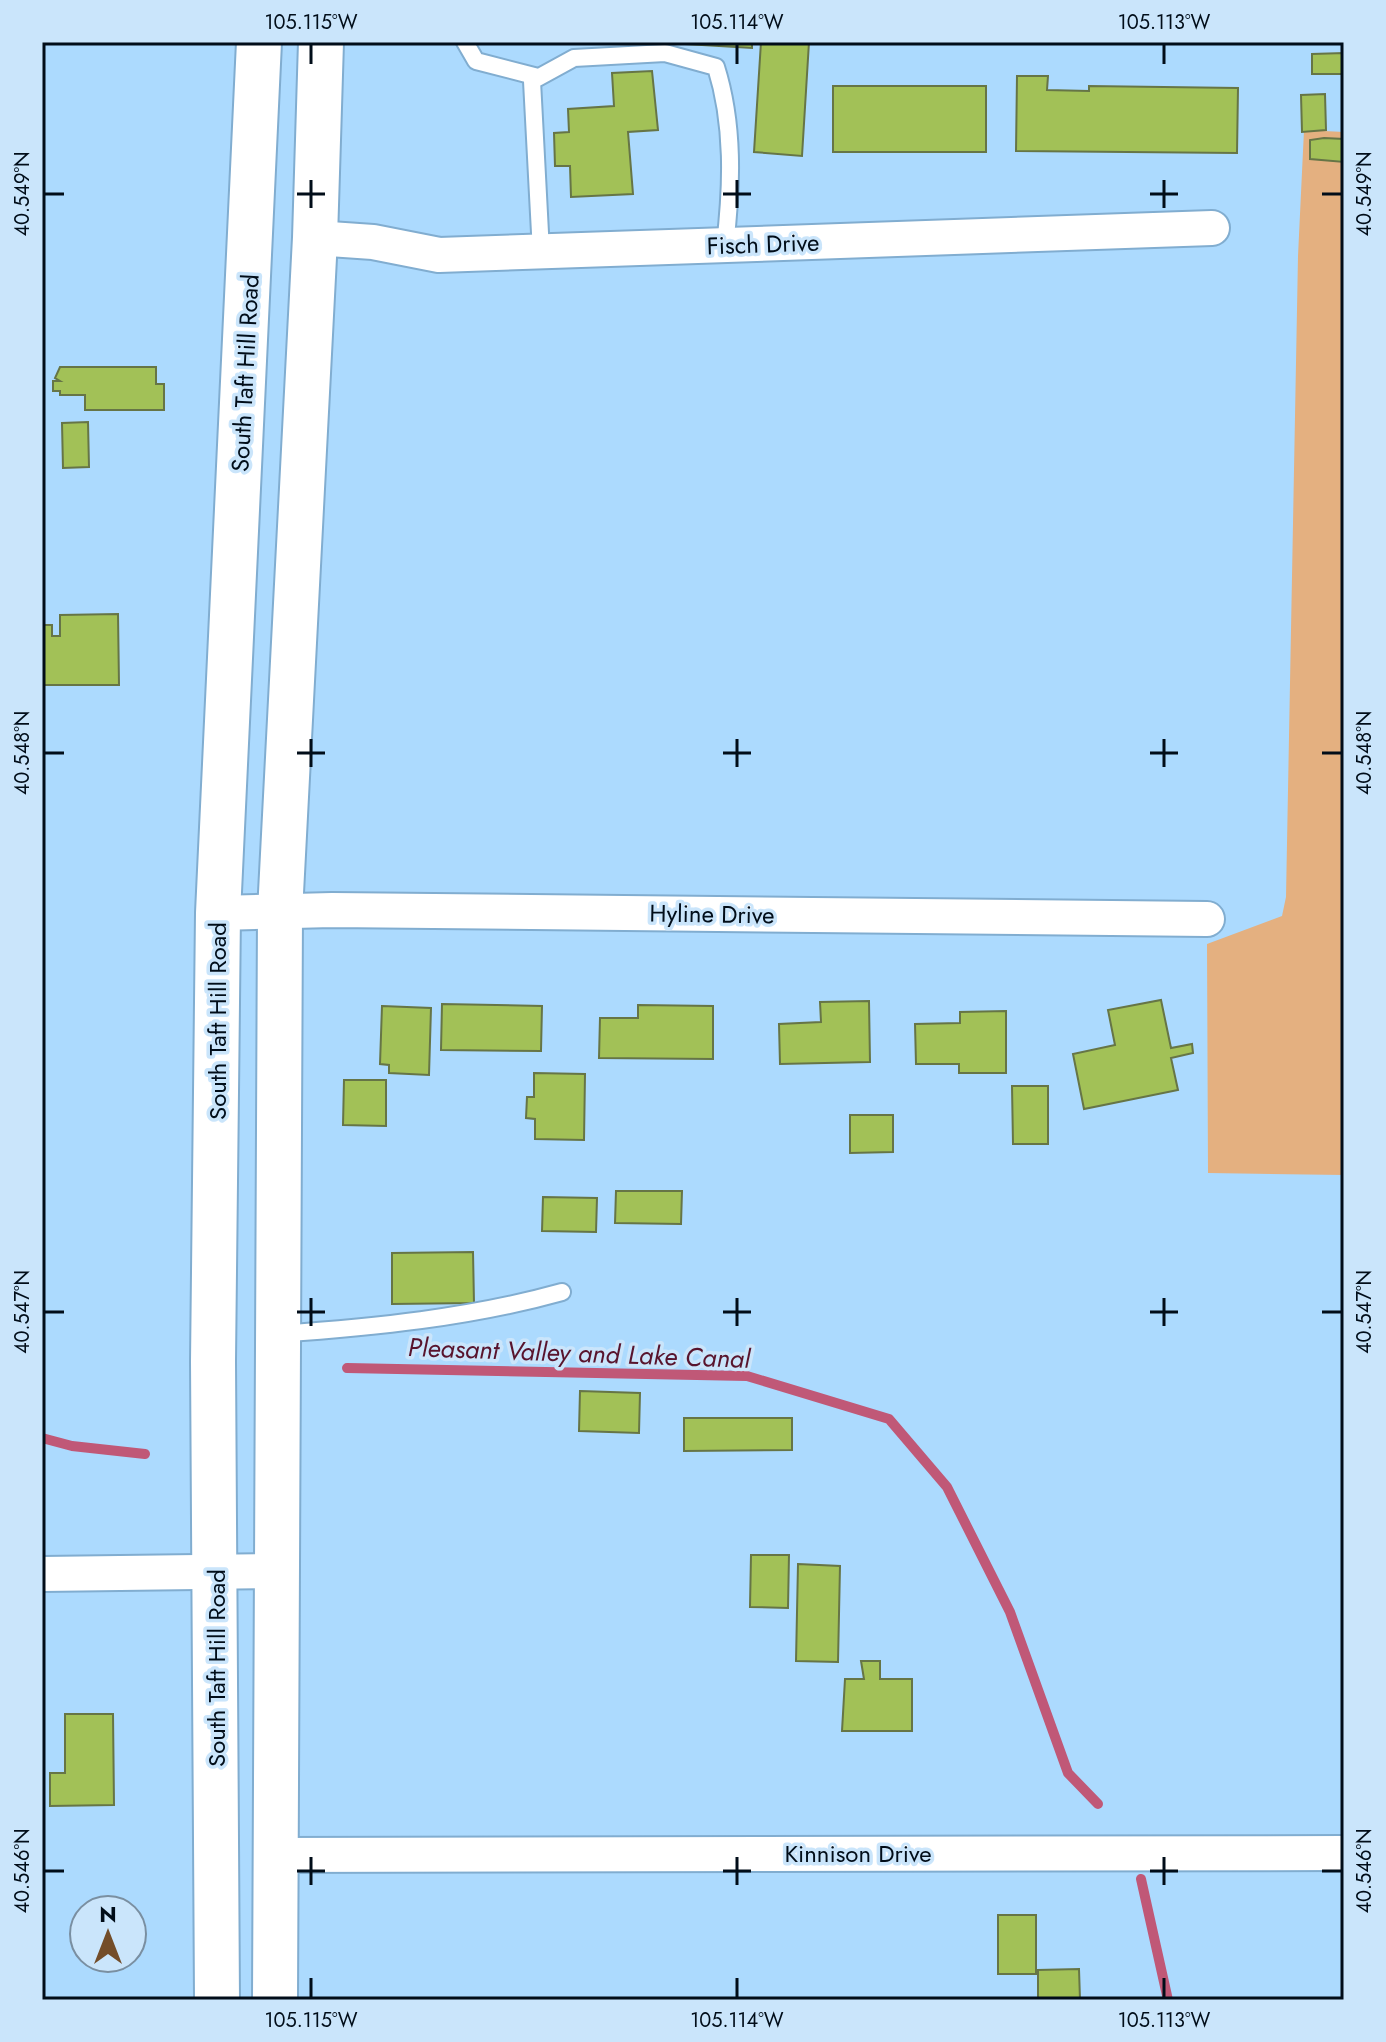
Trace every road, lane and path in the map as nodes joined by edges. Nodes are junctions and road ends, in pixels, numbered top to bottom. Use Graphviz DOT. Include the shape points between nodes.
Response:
graph roads {
  1 [pos="259,42"];
  2 [pos="321,42"];
  3 [pos="465,42"];
  4 [pos="538,77"];
  5 [pos="1212,228"];
  6 [pos="315,238"];
  7 [pos="725,245"];
  8 [pos="541,252"];
  9 [pos="280,912"];
  10 [pos="218,913"];
  11 [pos="1207,919"];
  12 [pos="562,1292"];
  13 [pos="276,1335"];
  14 [pos="216,1571"];
  15 [pos="275,1571"];
  16 [pos="42,1574"];
  17 [pos="1344,1853"];
  18 [pos="275,1855"];
  19 [pos="217,2000"];
  20 [pos="275,2000"];
  1 -- 10 [label="main road, South Taft Hill Road"];
  2 -- 6 [label="main road"];
  3 -- 4 [label="lane" via="476,61"];
  4 -- 7 [label="lane" via="574,58 589,57 665,53 716,67 727,102 730,203"];
  4 -- 8 [label="lane" via="532,81"];
  5 -- 7 [label="street, Fisch Drive"];
  6 -- 8 [label="street, Fisch Drive" via="439,255"];
  6 -- 9 [label="main road"];
  7 -- 8 [label="street, Fisch Drive"];
  9 -- 10 [label="street, Hyline Drive"];
  9 -- 11 [label="street, Hyline Drive"];
  9 -- 13 [label="main road"];
  10 -- 14 [label="main road, South Taft Hill Road"];
  12 -- 13 [label="lane" via="490,1310"];
  13 -- 15 [label="main road"];
  14 -- 15 [label="street"];
  14 -- 16 [label="street"];
  14 -- 19 [label="main road, South Taft Hill Road"];
  15 -- 18 [label="main road"];
  17 -- 18 [label="street, Kinnison Drive"];
  18 -- 20 [label="main road"];
}
